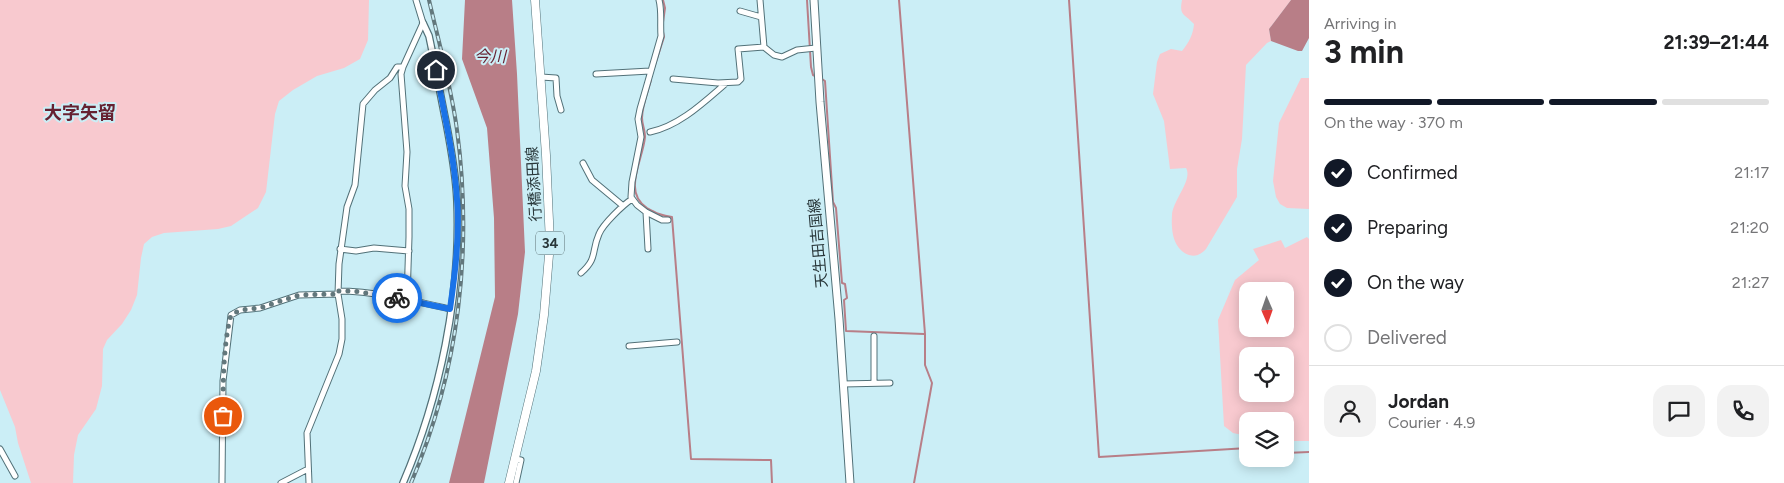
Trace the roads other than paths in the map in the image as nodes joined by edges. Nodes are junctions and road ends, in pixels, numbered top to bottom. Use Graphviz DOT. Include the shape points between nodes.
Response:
graph roads {
  1 [pos="416,0"];
  2 [pos="535,0"];
  3 [pos="659,0"];
  4 [pos="760,0"];
  5 [pos="814,0"];
  6 [pos="740,11"];
  7 [pos="762,16"];
  8 [pos="423,23"];
  9 [pos="764,47"];
  10 [pos="816,48"];
  11 [pos="403,67"];
  12 [pos="650,71"];
  13 [pos="596,74"];
  14 [pos="540,77"];
  15 [pos="673,79"];
  16 [pos="726,83"];
  17 [pos="561,110"];
  18 [pos="650,132"];
  19 [pos="583,163"];
  20 [pos="632,199"];
  21 [pos="622,205"];
  22 [pos="646,212"];
  23 [pos="668,220"];
  24 [pos="340,249"];
  25 [pos="648,249"];
  26 [pos="409,251"];
  27 [pos="581,273"];
  28 [pos="338,293"];
  29 [pos="407,300"];
  30 [pos="450,309"];
  31 [pos="874,336"];
  32 [pos="677,342"];
  33 [pos="628,346"];
  34 [pos="874,383"];
  35 [pos="890,383"];
  36 [pos="843,384"];
  37 [pos="0,449"];
  38 [pos="515,459"];
  39 [pos="308,469"];
  40 [pos="15,476"];
  41 [pos="222,483"];
  42 [pos="281,483"];
  43 [pos="309,483"];
  44 [pos="403,483"];
  45 [pos="509,483"];
  46 [pos="516,483"];
  47 [pos="850,483"];
  1 -- 8 [label="street"];
  2 -- 14 [label="main road, 行橋添田線 / 34"];
  3 -- 12 [label="street" via="661,36"];
  4 -- 7 [label="street"];
  5 -- 10 [label="main road, 天生田吉国線"];
  6 -- 7 [label="street"];
  7 -- 9 [label="street"];
  8 -- 11 [label="street"];
  8 -- 30 [label="street" via="429,36 457,201 456,258"];
  9 -- 10 [label="street" via="782,57 797,50"];
  9 -- 16 [label="street" via="738,49 741,79"];
  10 -- 36 [label="main road, 天生田吉国線"];
  11 -- 24 [label="street" via="397,66 390,78 363,104 355,185 347,207"];
  11 -- 26 [label="street"];
  12 -- 13 [label="street"];
  12 -- 20 [label="street" via="638,119 641,136"];
  14 -- 17 [label="street" via="556,78"];
  14 -- 38 [label="main road, 行橋添田線 / 34" via="550,243 536,371"];
  15 -- 16 [label="street"];
  16 -- 18 [label="street" via="676,123"];
  19 -- 21 [label="street" via="592,180"];
  20 -- 21 [label="street"];
  20 -- 22 [label="street"];
  21 -- 27 [label="street" via="599,234 591,264"];
  22 -- 23 [label="street"];
  22 -- 25 [label="street"];
  24 -- 26 [label="street"];
  24 -- 28 [label="street"];
  26 -- 29 [label="street"];
  28 -- 29 [label="street" via="353,291"];
  28 -- 39 [label="street" via="341,347 307,433"];
  28 -- 41 [label="street" via="299,295 231,315 223,381"];
  29 -- 30 [label="street"];
  30 -- 44 [label="street" via="434,396"];
  31 -- 34 [label="street"];
  32 -- 33 [label="street"];
  34 -- 35 [label="street"];
  34 -- 36 [label="street"];
  36 -- 47 [label="main road, 天生田吉国線"];
  37 -- 40 [label="street"];
  38 -- 45 [label="main road, 行橋添田線 / 34"];
  38 -- 46 [label="street" via="521,460"];
  39 -- 42 [label="street"];
  39 -- 43 [label="street"];
}
